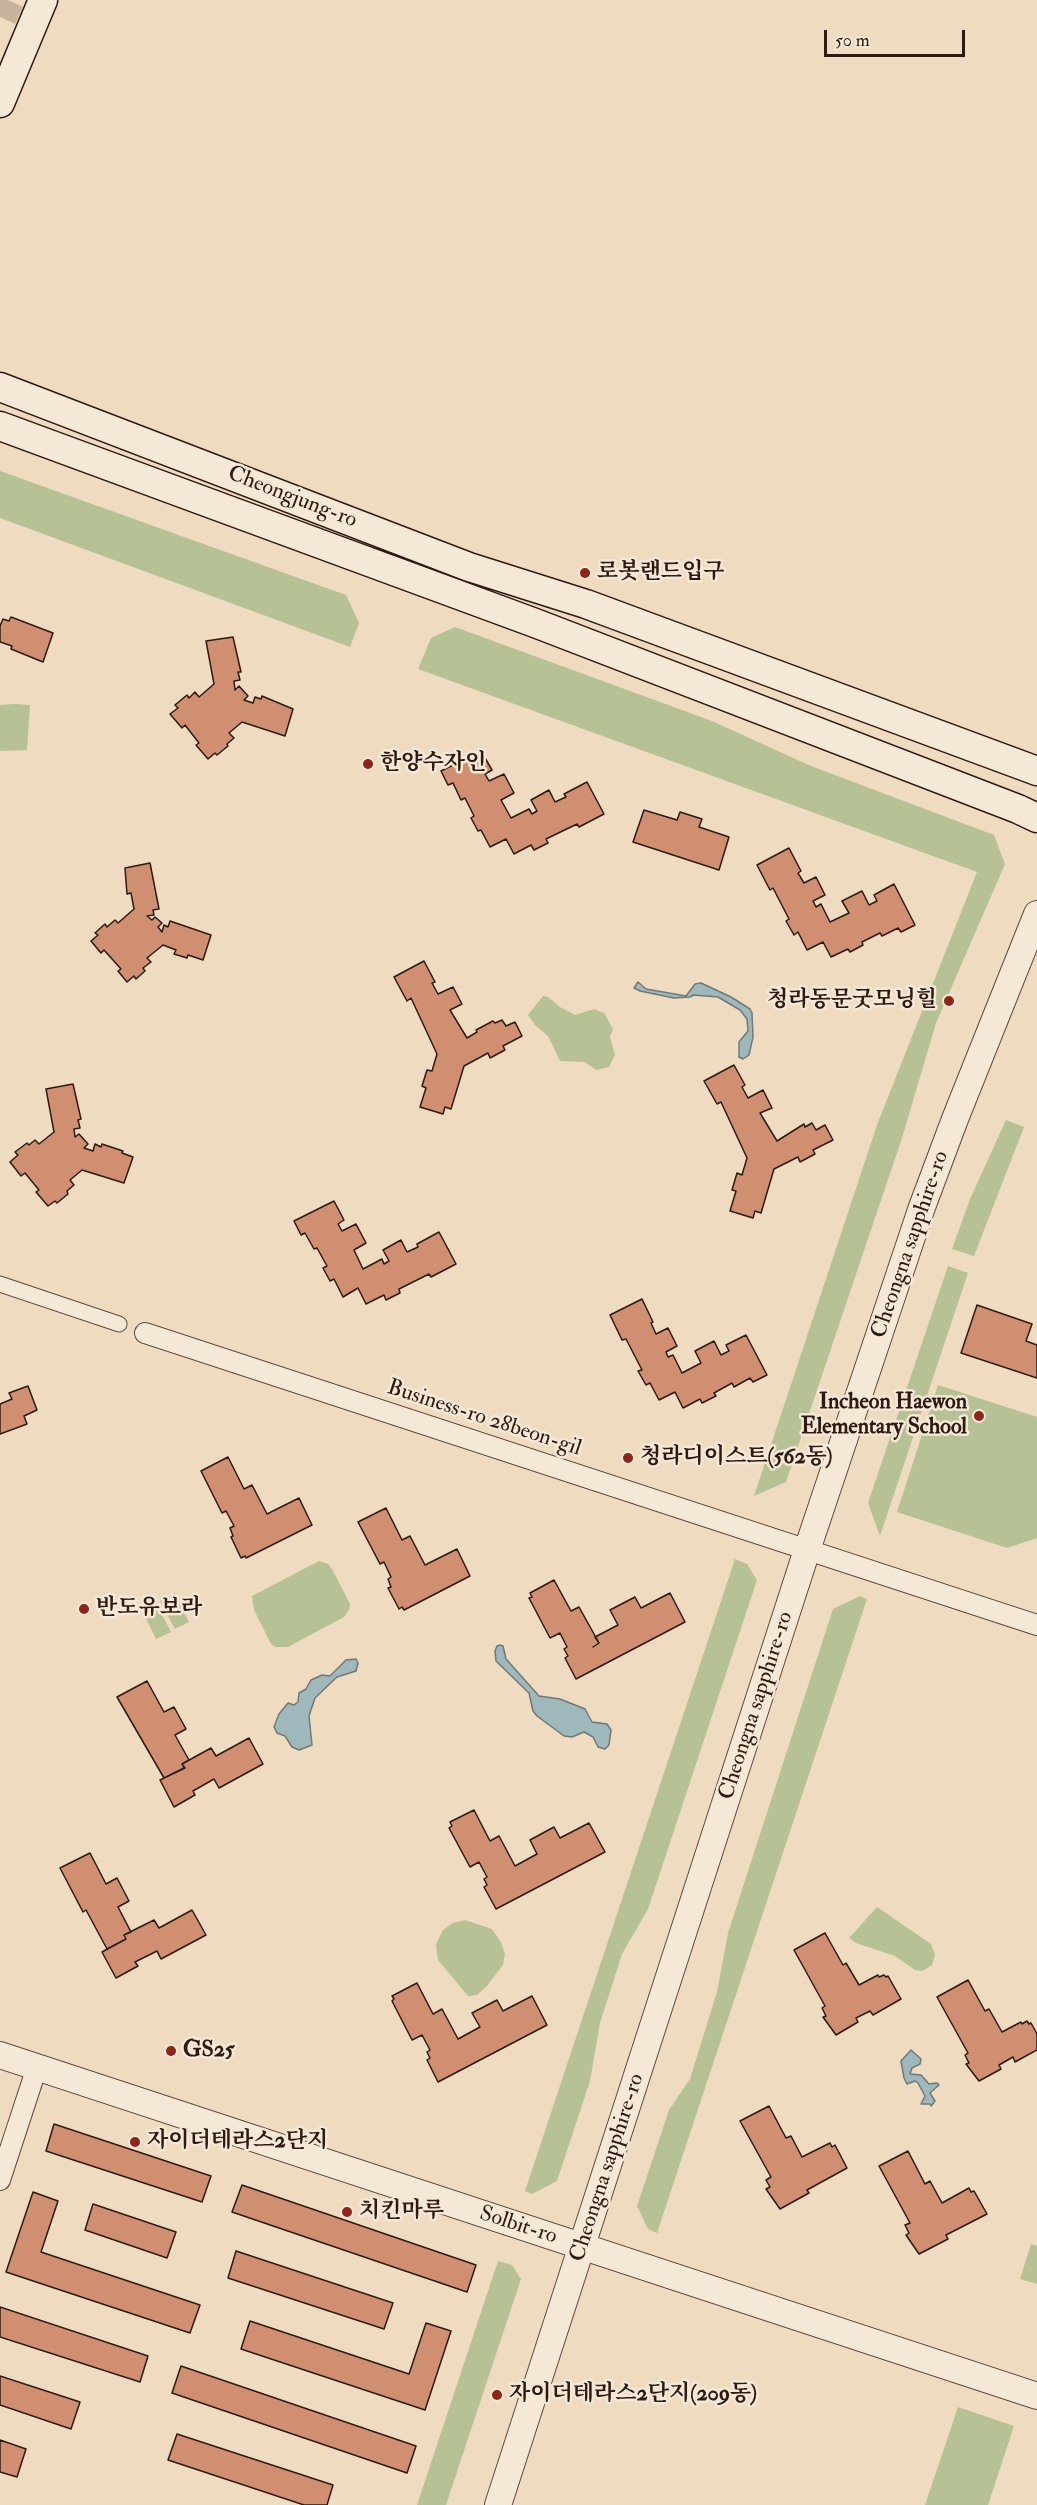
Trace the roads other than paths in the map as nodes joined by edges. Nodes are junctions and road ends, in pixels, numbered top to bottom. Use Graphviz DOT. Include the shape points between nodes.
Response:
graph roads {
  1 [pos="43,0"];
  2 [pos="0,103"];
  3 [pos="0,387"];
  4 [pos="0,426"];
  5 [pos="1036,770"];
  6 [pos="1028,813"];
  7 [pos="1037,914"];
  8 [pos="0,1284"];
  9 [pos="119,1324"];
  10 [pos="145,1333"];
  11 [pos="807,1550"];
  12 [pos="1037,1625"];
  13 [pos="0,2055"];
  14 [pos="37,2067"];
  15 [pos="0,2180"];
  16 [pos="582,2248"];
  17 [pos="1037,2396"];
  18 [pos="498,2505"];
  1 -- 2 [label="main road"];
  3 -- 5 [label="main road, Cheongjung-ro" via="469,567 586,604"];
  4 -- 6 [label="main road" via="535,623"];
  7 -- 11 [label="street, Cheongna sapphire-ro" via="922,1207"];
  8 -- 9 [label="street"];
  10 -- 11 [label="street, Business-ro 28beon-gil"];
  11 -- 12 [label="street, Business-ro 28beon-gil"];
  11 -- 16 [label="street, Cheongna sapphire-ro"];
  13 -- 14 [label="street, Solbit-ro"];
  14 -- 15 [label="street"];
  14 -- 16 [label="street, Solbit-ro"];
  16 -- 17 [label="street, Solbit-ro"];
  16 -- 18 [label="street, Cheongna sapphire-ro"];
}
